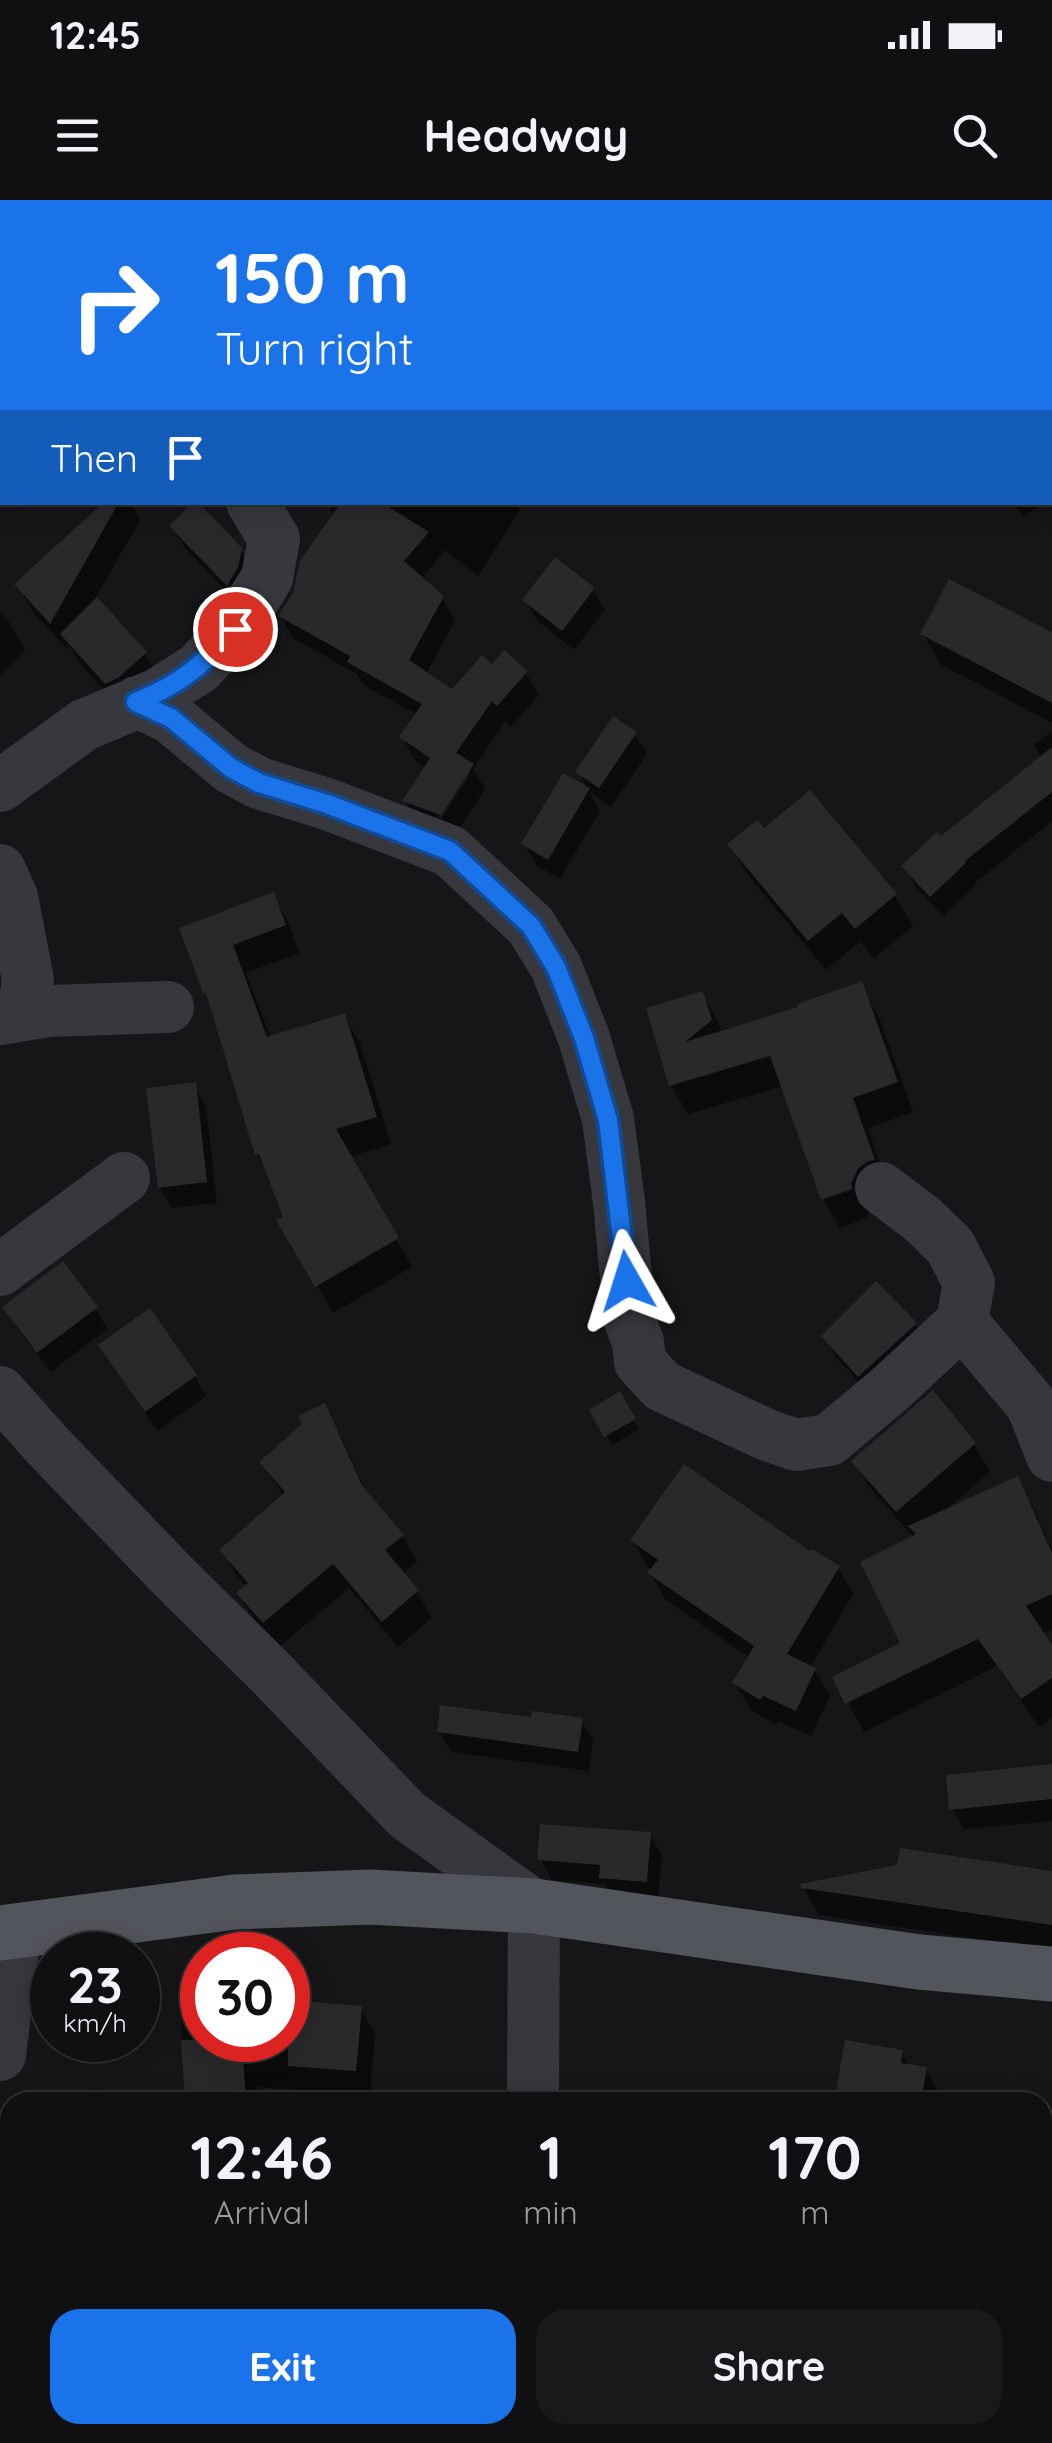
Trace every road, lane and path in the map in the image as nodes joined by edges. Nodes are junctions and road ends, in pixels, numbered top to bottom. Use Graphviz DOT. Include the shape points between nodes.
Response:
graph roads {
  1 [pos="254,505"];
  2 [pos="136,702"];
  3 [pos="0,786"];
  4 [pos="0,870"];
  5 [pos="168,1007"];
  6 [pos="11,1016"];
  7 [pos="124,1178"];
  8 [pos="880,1188"];
  9 [pos="0,1270"];
  10 [pos="962,1322"];
  11 [pos="0,1392"];
  12 [pos="1052,1456"];
  13 [pos="534,1906"];
  14 [pos="8,1933"];
  15 [pos="1052,1974"];
  16 [pos="0,2055"];
  17 [pos="532,2092"];
  1 -- 2 [label="street" via="274,540 267,578 235,629 199,668"];
  2 -- 3 [label="street" via="84,724"];
  2 -- 10 [label="street" via="171,718 259,783 450,851 531,926 556,967 608,1120 630,1320 640,1362 662,1386 796,1445 829,1440"];
  4 -- 6 [label="street" via="28,980"];
  5 -- 6 [label="street"];
  7 -- 9 [label="street"];
  8 -- 10 [label="street" via="950,1246 970,1284"];
  10 -- 12 [label="street" via="1032,1405"];
  11 -- 13 [label="street" via="407,1814"];
  13 -- 14 [label="main road" via="370,1897 235,1902"];
  13 -- 15 [label="main road" via="919,1962"];
  13 -- 17 [label="street"];
  14 -- 16 [label="street"];
}
